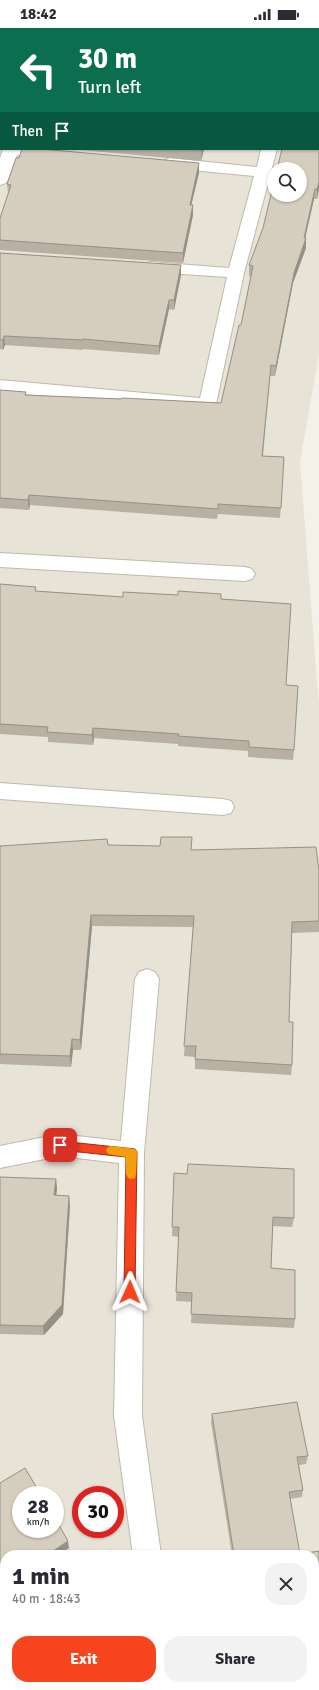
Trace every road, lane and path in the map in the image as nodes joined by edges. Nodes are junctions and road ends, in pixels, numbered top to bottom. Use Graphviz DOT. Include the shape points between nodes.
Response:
graph roads {
  1 [pos="11,150"];
  2 [pos="22,150"];
  3 [pos="269,150"];
  4 [pos="66,154"];
  5 [pos="152,162"];
  6 [pos="263,172"];
  7 [pos="0,180"];
  8 [pos="134,266"];
  9 [pos="236,273"];
  10 [pos="0,386"];
  11 [pos="0,560"];
  12 [pos="245,574"];
  13 [pos="0,791"];
  14 [pos="223,807"];
  15 [pos="147,979"];
  16 [pos="132,1152"];
  17 [pos="0,1157"];
  18 [pos="146,1550"];
  1 -- 7 [label="street"];
  2 -- 4 [label="street"];
  3 -- 6 [label="street"];
  5 -- 6 [label="street"];
  6 -- 9 [label="street"];
  8 -- 9 [label="street"];
  9 -- 10 [label="street" via="207,404"];
  11 -- 12 [label="street"];
  13 -- 14 [label="street"];
  15 -- 16 [label="street"];
  16 -- 17 [label="street" via="60,1145"];
  16 -- 18 [label="street" via="128,1416"];
}
